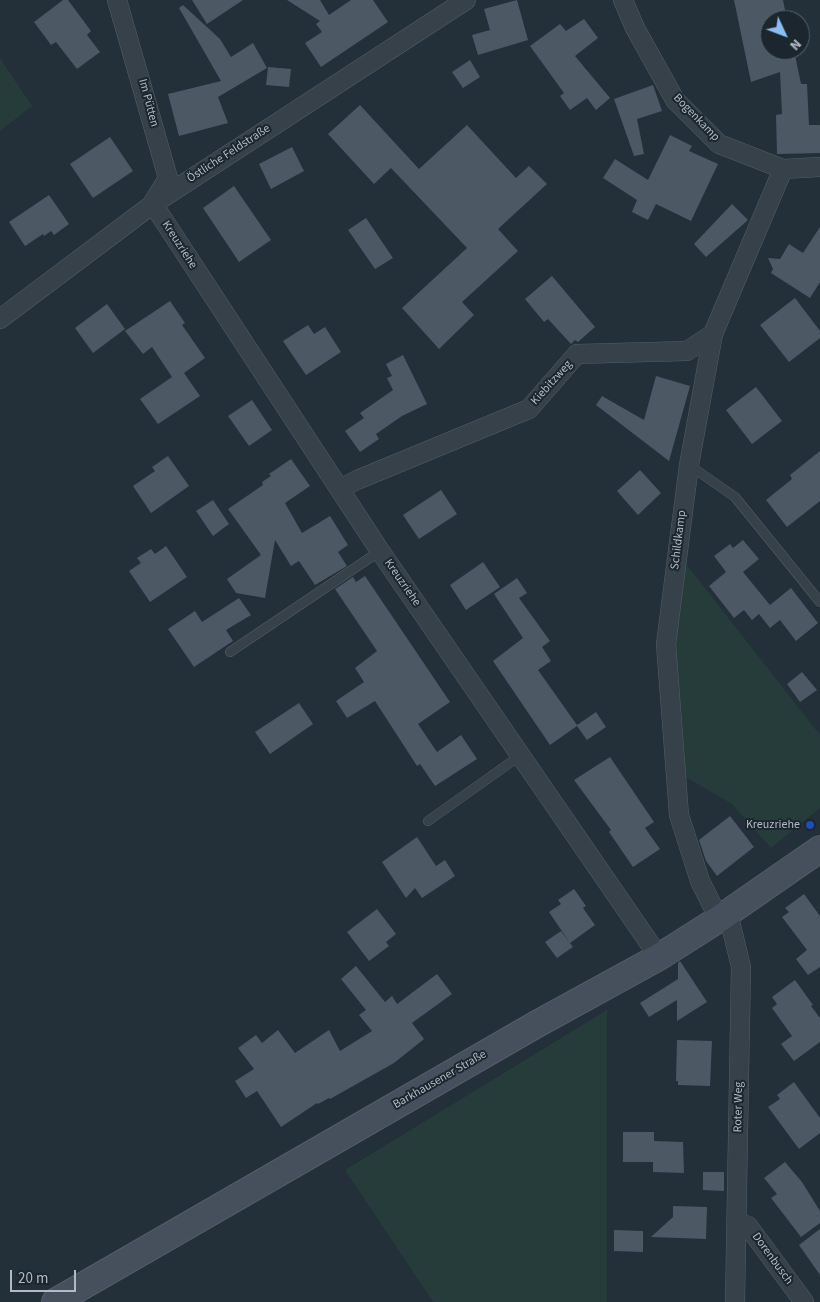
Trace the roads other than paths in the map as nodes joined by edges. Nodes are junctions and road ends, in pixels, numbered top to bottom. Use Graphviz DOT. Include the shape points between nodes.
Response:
graph roads {
  1 [pos="117,0"];
  2 [pos="466,0"];
  3 [pos="623,0"];
  4 [pos="820,167"];
  5 [pos="783,169"];
  6 [pos="152,204"];
  7 [pos="0,318"];
  8 [pos="713,334"];
  9 [pos="689,465"];
  10 [pos="340,489"];
  11 [pos="380,551"];
  12 [pos="820,602"];
  13 [pos="230,652"];
  14 [pos="521,755"];
  15 [pos="428,821"];
  16 [pos="820,849"];
  17 [pos="724,916"];
  18 [pos="659,956"];
  19 [pos="737,1221"];
  20 [pos="56,1302"];
  21 [pos="735,1302"];
  22 [pos="804,1302"];
  1 -- 6 [label="street, Im Pütten" via="168,178"];
  2 -- 6 [label="street, Östliche Feldstraße"];
  3 -- 5 [label="street, Bogenkamp" via="634,28 675,100 719,144"];
  4 -- 5 [label="street, Bogenkamp"];
  5 -- 8 [label="street, Schildkamp"];
  6 -- 7 [label="street, Östliche Feldstraße"];
  6 -- 10 [label="street, Kreuzriehe"];
  8 -- 9 [label="street, Schildkamp"];
  8 -- 10 [label="street, Kiebitzweg" via="687,351 577,354 529,409"];
  9 -- 12 [label="lane" via="735,497"];
  9 -- 17 [label="street, Schildkamp" via="666,644 679,815 700,881"];
  10 -- 11 [label="street, Kreuzriehe"];
  11 -- 13 [label="lane"];
  11 -- 14 [label="street, Kreuzriehe"];
  14 -- 15 [label="lane"];
  14 -- 18 [label="street, Kreuzriehe"];
  16 -- 17 [label="main road, Barkhausener Straße"];
  17 -- 18 [label="main road, Barkhausener Straße"];
  17 -- 19 [label="street, Roter Weg" via="741,967"];
  18 -- 20 [label="main road, Barkhausener Straße"];
  19 -- 21 [label="street, Roter Weg"];
  19 -- 22 [label="street, Dorenbusch" via="748,1226"];
}
